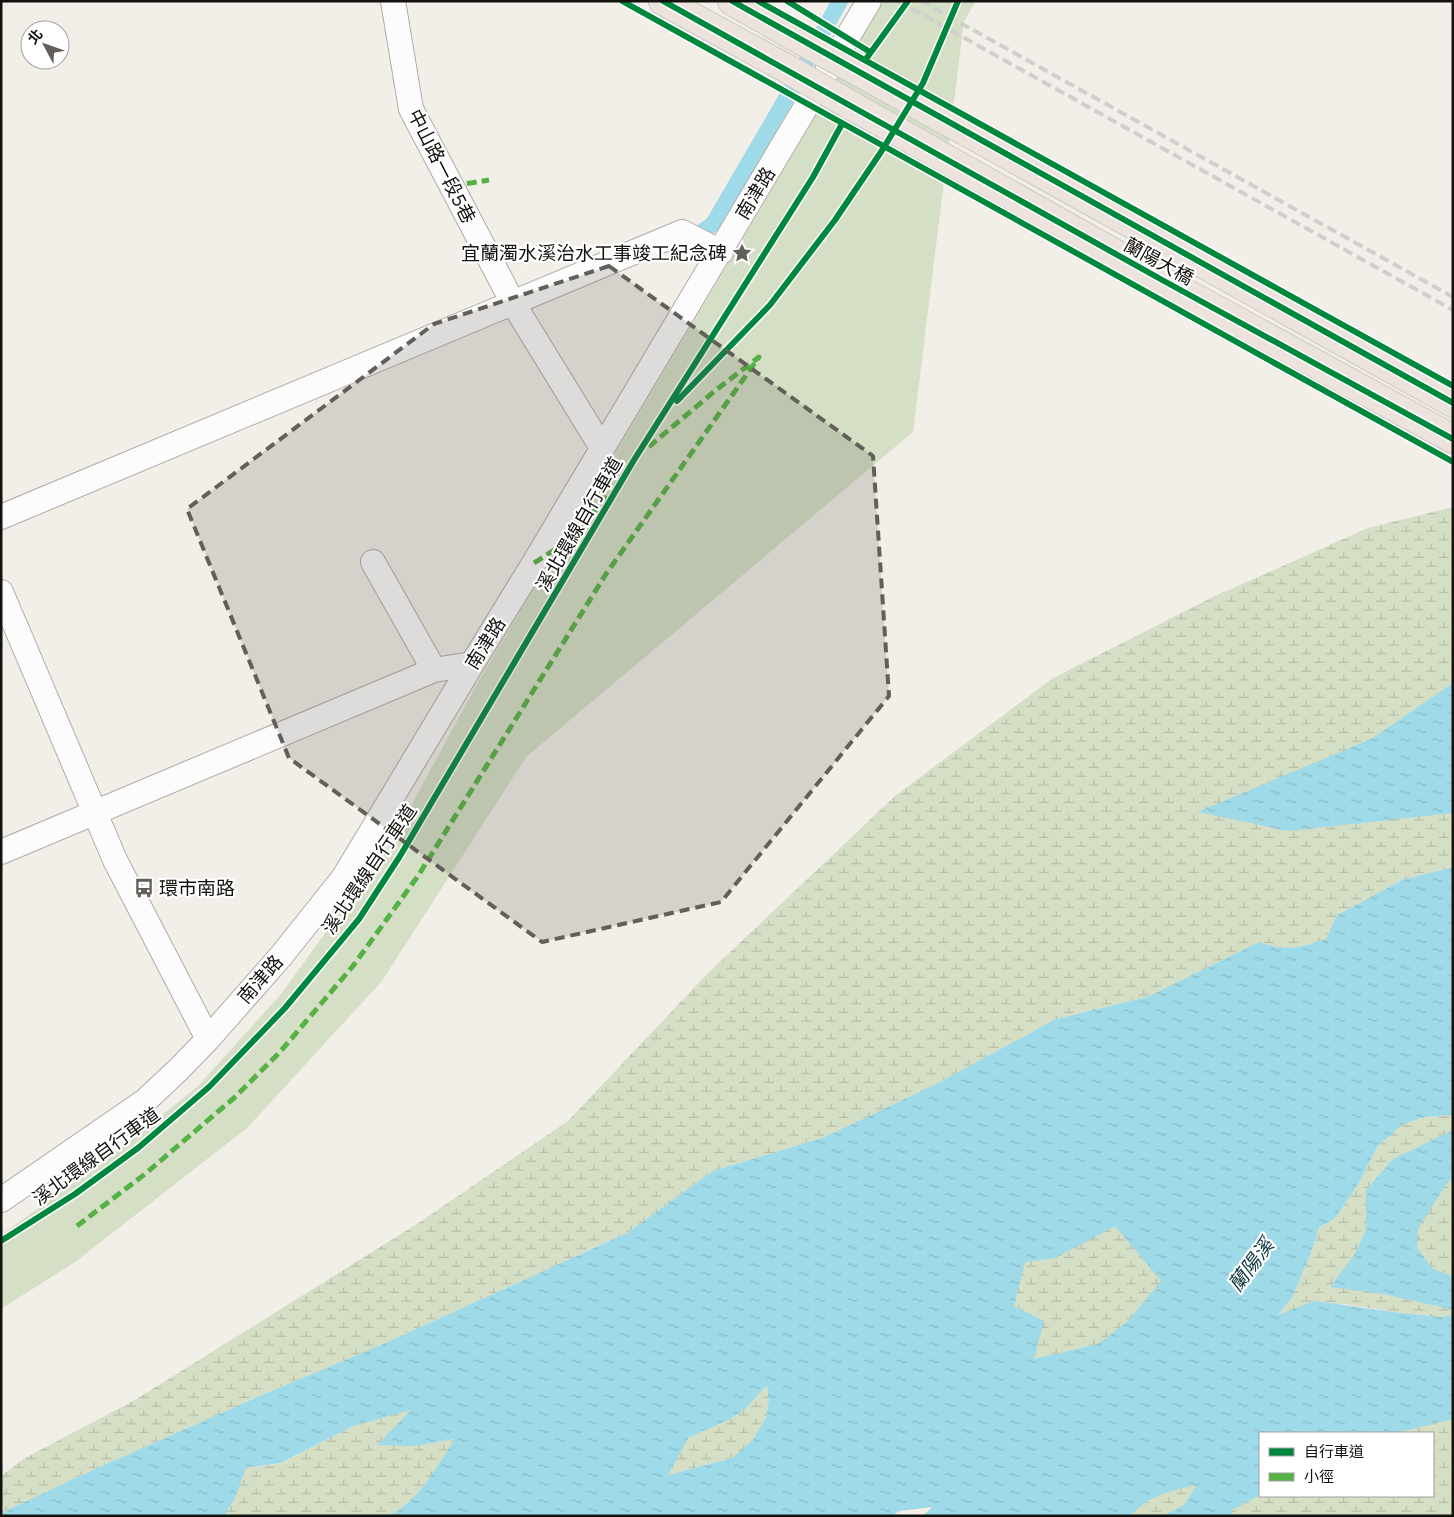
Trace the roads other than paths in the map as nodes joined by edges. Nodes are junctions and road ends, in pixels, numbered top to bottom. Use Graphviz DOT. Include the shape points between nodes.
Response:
graph roads {
  1 [pos="393,1"];
  2 [pos="663,1"];
  3 [pos="732,1"];
  4 [pos="869,1"];
  5 [pos="703,243"];
  6 [pos="517,310"];
  7 [pos="1453,403"];
  8 [pos="1453,439"];
  9 [pos="602,448"];
  10 [pos="1,517"];
  11 [pos="374,562"];
  12 [pos="1,592"];
  13 [pos="472,664"];
  14 [pos="434,670"];
  15 [pos="95,812"];
  16 [pos="1,852"];
  17 [pos="208,1039"];
  18 [pos="1,1200"];
  1 -- 6 [label="street, 中山路一段5巷" via="411,109"];
  2 -- 8 [label="main road, 蘭陽大橋, bridge"];
  3 -- 7 [label="main road, 蘭陽大橋, bridge"];
  4 -- 5 [label="street, 南津路"];
  5 -- 6 [label="street" via="682,232"];
  5 -- 9 [label="street, 南津路"];
  6 -- 9 [label="street, 中山路一段5巷"];
  6 -- 10 [label="street"];
  9 -- 13 [label="street, 南津路"];
  11 -- 14 [label="street"];
  12 -- 15 [label="street"];
  13 -- 14 [label="street"];
  13 -- 17 [label="street, 南津路" via="344,877 281,956"];
  14 -- 15 [label="street"];
  15 -- 16 [label="street"];
  15 -- 17 [label="street" via="115,860"];
  17 -- 18 [label="street, 南津路" via="145,1100"];
}
